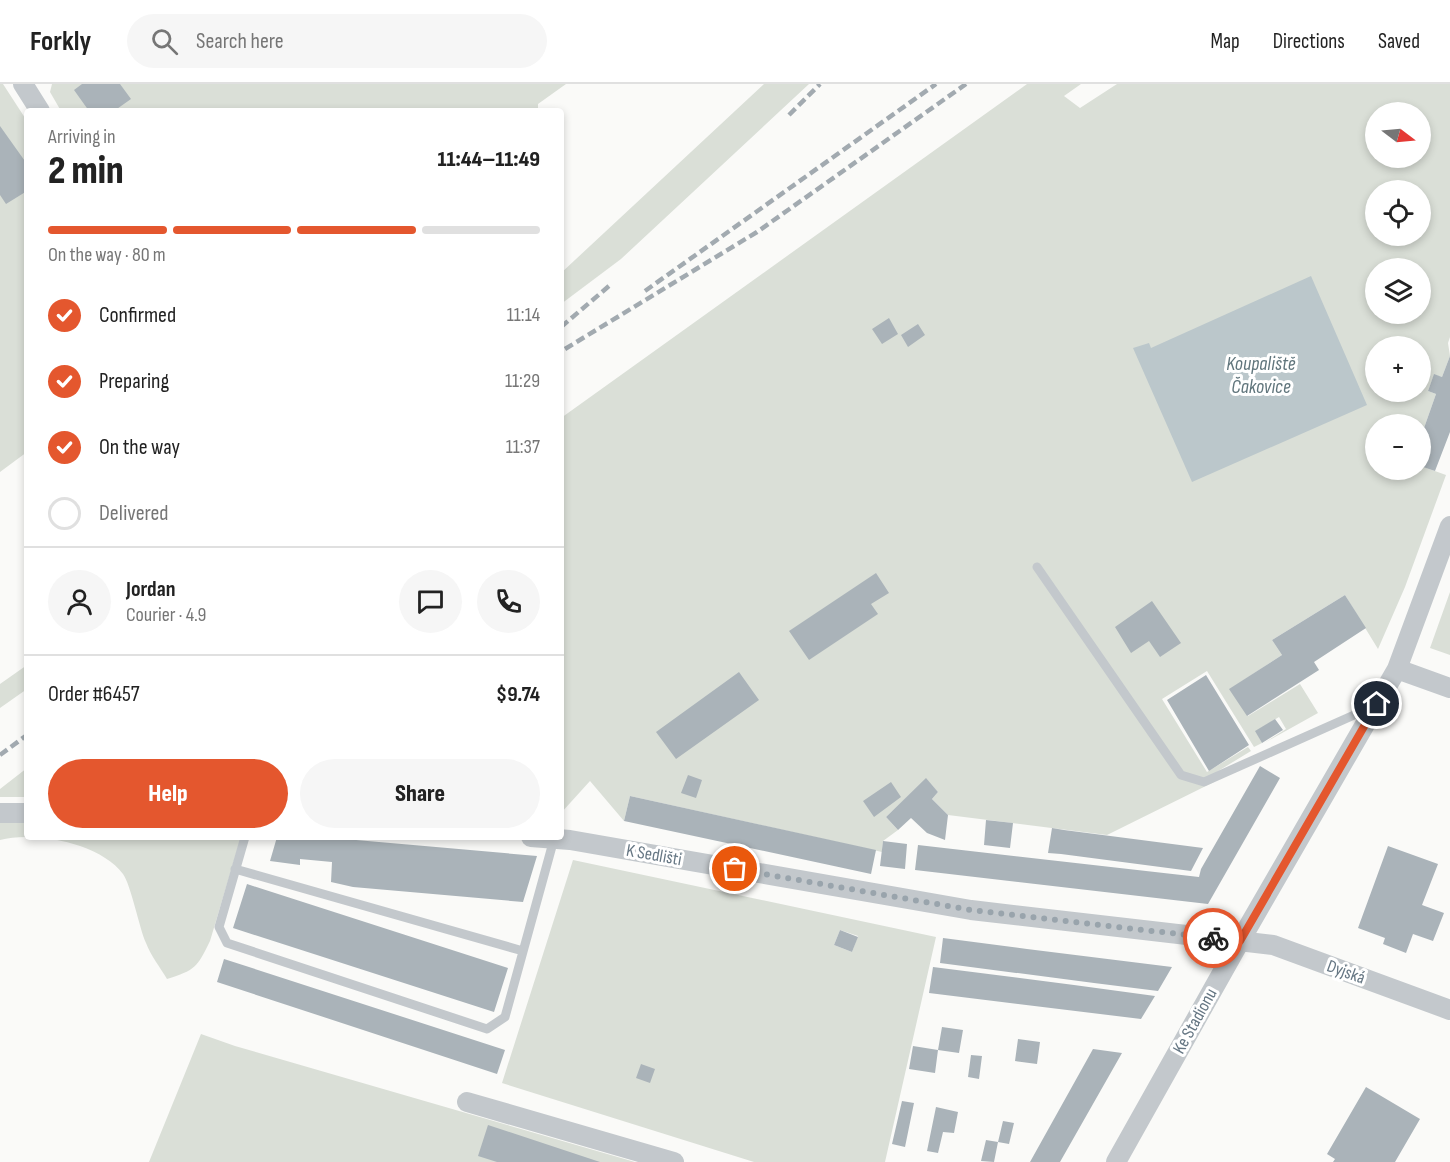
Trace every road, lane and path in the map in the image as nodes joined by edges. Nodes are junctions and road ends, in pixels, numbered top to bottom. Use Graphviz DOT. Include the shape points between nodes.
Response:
graph roads {
  1 [pos="23,84"];
  2 [pos="38,108"];
  3 [pos="1450,526"];
  4 [pos="1037,567"];
  5 [pos="1397,669"];
  6 [pos="1450,688"];
  7 [pos="1377,704"];
  8 [pos="0,813"];
  9 [pos="24,813"];
  10 [pos="244,840"];
  11 [pos="554,840"];
  12 [pos="560,840"];
  13 [pos="235,869"];
  14 [pos="1240,941"];
  15 [pos="523,951"];
  16 [pos="1450,1010"];
  17 [pos="467,1102"];
  18 [pos="674,1162"];
  19 [pos="1116,1162"];
  1 -- 2 [label="street"];
  3 -- 5 [label="street, Ke Stadionu"];
  4 -- 7 [label="lane" via="1181,775 1204,782"];
  5 -- 6 [label="street"];
  5 -- 7 [label="street, Ke Stadionu"];
  7 -- 14 [label="street, Ke Stadionu"];
  8 -- 9 [label="street"];
  10 -- 13 [label="lane"];
  11 -- 15 [label="lane"];
  12 -- 14 [label="street, K Sedlišti" via="971,910"];
  13 -- 15 [label="lane"];
  13 -- 15 [label="lane" via="219,927 227,943 487,1029 505,1017"];
  14 -- 16 [label="street, Dyjská" via="1273,945"];
  14 -- 19 [label="street, Ke Stadionu"];
  17 -- 18 [label="street"];
}
